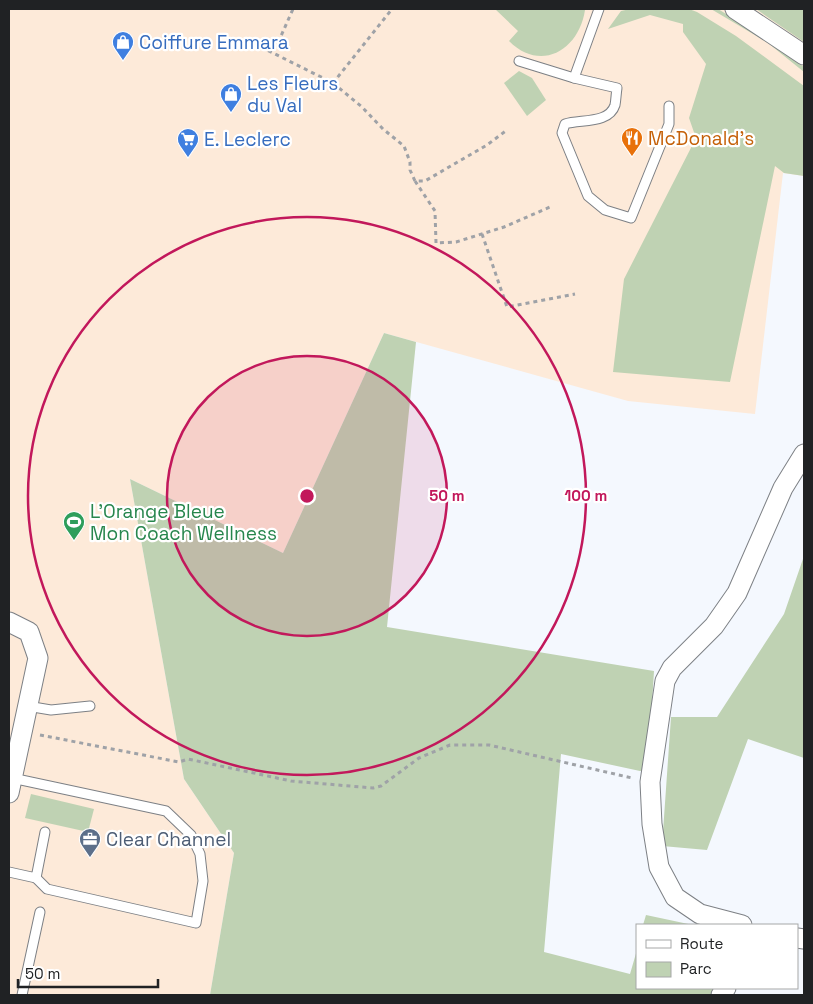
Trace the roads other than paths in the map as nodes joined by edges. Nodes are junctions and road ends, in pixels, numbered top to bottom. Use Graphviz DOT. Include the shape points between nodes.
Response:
graph roads {
  1 [pos="599,9"];
  2 [pos="735,9"];
  3 [pos="804,56"];
  4 [pos="519,61"];
  5 [pos="574,78"];
  6 [pos="669,106"];
  7 [pos="804,454"];
  8 [pos="9,622"];
  9 [pos="28,706"];
  10 [pos="90,706"];
  11 [pos="10,786"];
  12 [pos="45,832"];
  13 [pos="9,872"];
  14 [pos="36,878"];
  15 [pos="40,912"];
  16 [pos="738,924"];
  17 [pos="22,995"];
  1 -- 5 [label="lane"];
  2 -- 3 [label="street"];
  4 -- 5 [label="lane"];
  5 -- 6 [label="lane" via="617,88 614,107 606,117 564,124 562,133 588,196 605,210 630,218 670,124"];
  7 -- 16 [label="street" via="783,488 737,593 714,626 672,668 665,680 650,782 659,867 675,897 700,914"];
  8 -- 9 [label="street" via="28,632 38,658"];
  9 -- 10 [label="lane" via="51,710"];
  9 -- 11 [label="street"];
  11 -- 14 [label="lane" via="166,811 191,835 200,854 203,881 196,923 47,889"];
  12 -- 14 [label="lane"];
  13 -- 14 [label="lane"];
  15 -- 17 [label="lane"];
}
